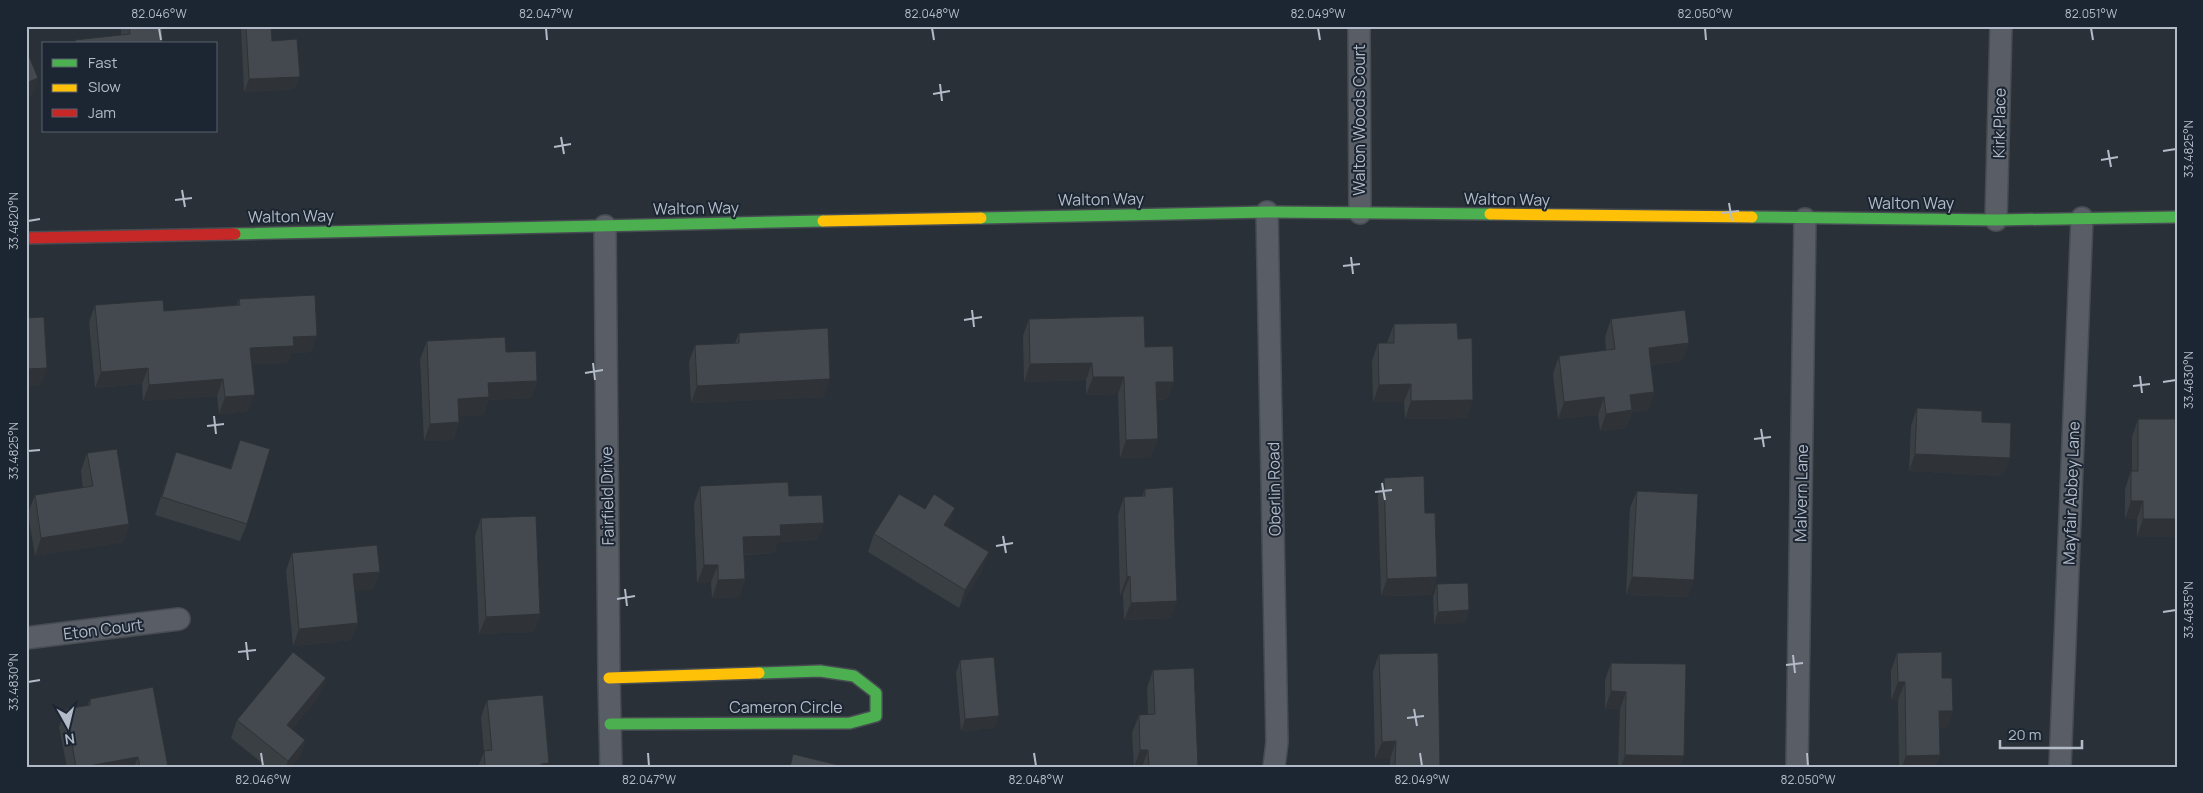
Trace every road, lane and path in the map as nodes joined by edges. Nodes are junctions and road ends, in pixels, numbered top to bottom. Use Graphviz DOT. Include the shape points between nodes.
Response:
graph roads {
  1 [pos="1359,26"];
  2 [pos="2001,26"];
  3 [pos="1268,212"];
  4 [pos="1360,213"];
  5 [pos="2177,217"];
  6 [pos="2082,218"];
  7 [pos="1805,219"];
  8 [pos="1996,220"];
  9 [pos="604,226"];
  10 [pos="26,238"];
  11 [pos="179,619"];
  12 [pos="26,638"];
  13 [pos="608,678"];
  14 [pos="610,724"];
  15 [pos="611,767"];
  16 [pos="1274,767"];
  17 [pos="1797,767"];
  18 [pos="2060,767"];
  1 -- 4 [label="street, Walton Woods Court"];
  2 -- 8 [label="street, Kirk Place"];
  3 -- 4 [label="main road, Walton Way"];
  3 -- 9 [label="main road, Walton Way"];
  3 -- 16 [label="street, Oberlin Road" via="1276,628 1277,742"];
  4 -- 7 [label="main road, Walton Way"];
  5 -- 6 [label="main road, Walton Way"];
  6 -- 8 [label="main road, Walton Way"];
  6 -- 18 [label="street, Mayfair Abbey Lane"];
  7 -- 8 [label="main road, Walton Way"];
  7 -- 17 [label="street, Malvern Lane"];
  9 -- 10 [label="main road, Walton Way"];
  9 -- 13 [label="street, Fairfield Drive"];
  11 -- 12 [label="street, Eton Court"];
  13 -- 14 [label="street, Fairfield Drive"];
  13 -- 14 [label="main road, Cameron Circle" via="820,671 854,676 876,693 876,716 850,723"];
  14 -- 15 [label="street, Fairfield Drive"];
}
